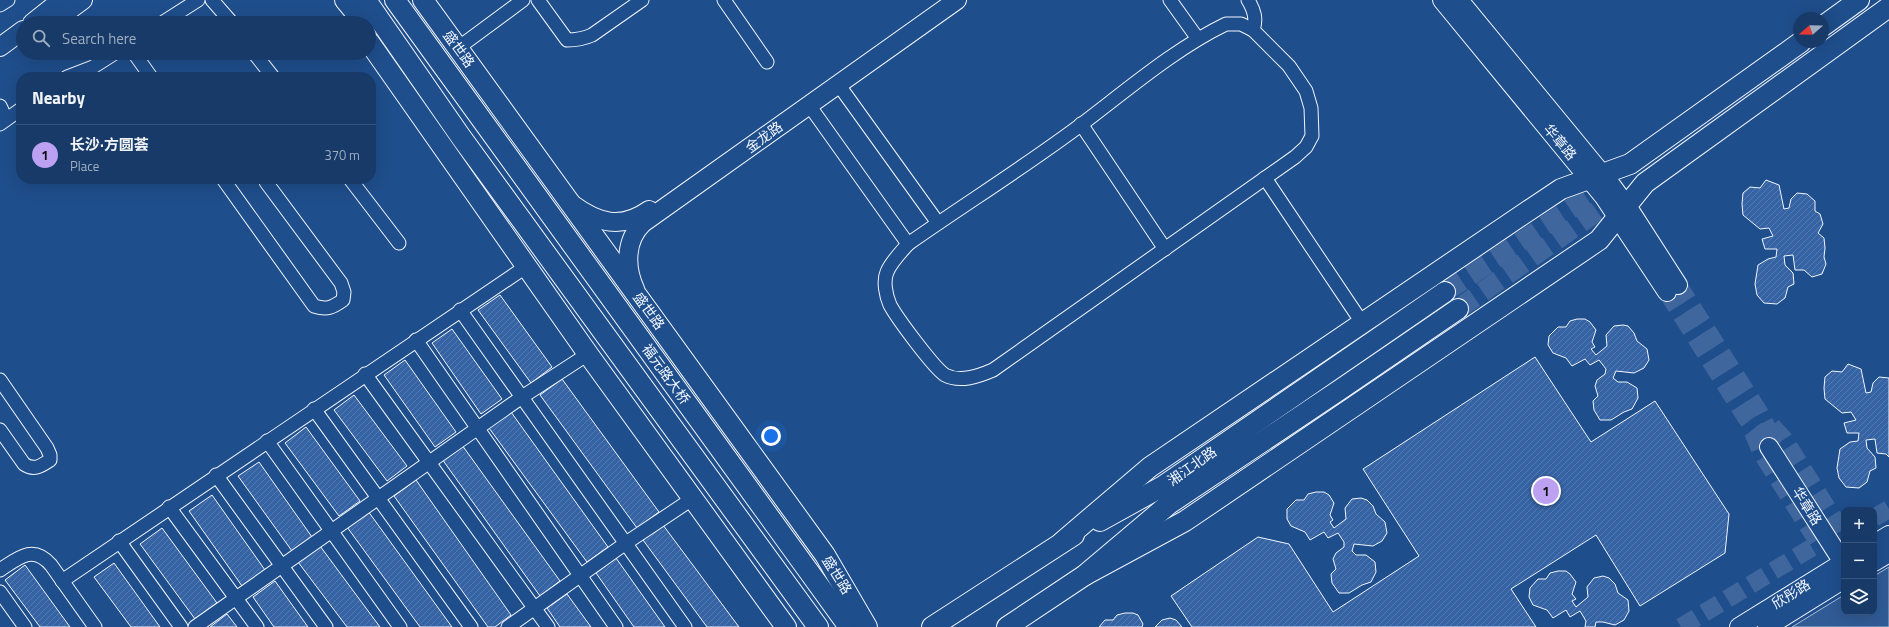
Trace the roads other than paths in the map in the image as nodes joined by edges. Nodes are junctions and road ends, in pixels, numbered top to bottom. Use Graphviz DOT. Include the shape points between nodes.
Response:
graph roads {
  1 [pos="8,0"];
  2 [pos="62,0"];
  3 [pos="83,0"];
  4 [pos="198,0"];
  5 [pos="212,0"];
  6 [pos="339,0"];
  7 [pos="345,0"];
  8 [pos="366,0"];
  9 [pos="395,0"];
  10 [pos="412,0"];
  11 [pos="423,0"];
  12 [pos="523,0"];
  13 [pos="538,0"];
  14 [pos="642,0"];
  15 [pos="724,0"];
  16 [pos="942,0"];
  17 [pos="957,0"];
  18 [pos="1170,0"];
  19 [pos="1248,0"];
  20 [pos="1442,0"];
  21 [pos="1459,0"];
  22 [pos="1859,0"];
  23 [pos="0,5"];
  24 [pos="1889,7"];
  25 [pos="41,16"];
  26 [pos="61,16"];
  27 [pos="173,16"];
  28 [pos="226,16"];
  29 [pos="350,16"];
  30 [pos="358,16"];
  31 [pos="1829,22"];
  32 [pos="1253,30"];
  33 [pos="16,35"];
  34 [pos="376,37"];
  35 [pos="1198,39"];
  36 [pos="0,47"];
  37 [pos="458,48"];
  38 [pos="1793,48"];
  39 [pos="16,49"];
  40 [pos="376,52"];
  41 [pos="0,60"];
  42 [pos="104,60"];
  43 [pos="139,60"];
  44 [pos="260,60"];
  45 [pos="767,62"];
  46 [pos="83,72"];
  47 [pos="147,72"];
  48 [pos="269,72"];
  49 [pos="838,84"];
  50 [pos="809,105"];
  51 [pos="0,106"];
  52 [pos="16,113"];
  53 [pos="483,120"];
  54 [pos="3,122"];
  55 [pos="1081,124"];
  56 [pos="461,137"];
  57 [pos="1596,176"];
  58 [pos="1265,178"];
  59 [pos="227,184"];
  60 [pos="267,184"];
  61 [pos="354,184"];
  62 [pos="570,202"];
  63 [pos="1623,211"];
  64 [pos="938,223"];
  65 [pos="399,243"];
  66 [pos="908,244"];
  67 [pos="1165,249"];
  68 [pos="527,266"];
  69 [pos="1673,288"];
  70 [pos="1445,292"];
  71 [pos="642,302"];
  72 [pos="1458,309"];
  73 [pos="460,310"];
  74 [pos="1363,324"];
  75 [pos="416,340"];
  76 [pos="588,354"];
  77 [pos="365,374"];
  78 [pos="0,380"];
  79 [pos="522,397"];
  80 [pos="314,409"];
  81 [pos="478,428"];
  82 [pos="0,430"];
  83 [pos="267,441"];
  84 [pos="1772,445"];
  85 [pos="429,462"];
  86 [pos="216,475"];
  87 [pos="378,498"];
  88 [pos="692,499"];
  89 [pos="169,507"];
  90 [pos="331,531"];
  91 [pos="1889,535"];
  92 [pos="119,541"];
  93 [pos="1062,542"];
  94 [pos="626,543"];
  95 [pos="1876,543"];
  96 [pos="1889,553"];
  97 [pos="1841,559"];
  98 [pos="1877,560"];
  99 [pos="282,566"];
  100 [pos="1841,566"];
  101 [pos="1841,566"];
  102 [pos="0,570"];
  103 [pos="1085,575"];
  104 [pos="580,576"];
  105 [pos="62,581"];
  106 [pos="0,592"];
  107 [pos="236,598"];
  108 [pos="535,608"];
  109 [pos="25,627"];
  110 [pos="95,627"];
  111 [pos="181,627"];
  112 [pos="195,627"];
  113 [pos="257,627"];
  114 [pos="326,627"];
  115 [pos="400,627"];
  116 [pos="471,627"];
  117 [pos="508,627"];
  118 [pos="548,627"];
  119 [pos="616,627"];
  120 [pos="685,627"];
  121 [pos="786,627"];
  122 [pos="818,627"];
  123 [pos="849,627"];
  124 [pos="867,627"];
  125 [pos="932,627"];
  126 [pos="1007,627"];
  127 [pos="1739,627"];
  128 [pos="1767,627"];
  1 -- 23 [label="street"];
  2 -- 25 [label="street"];
  3 -- 26 [label="street"];
  4 -- 27 [label="street"];
  5 -- 28 [label="street"];
  6 -- 29 [label="main road"];
  7 -- 30 [label="main road"];
  8 -- 56 [label="main road"];
  9 -- 53 [label="main road"];
  10 -- 53 [label="main road"];
  11 -- 37 [label="main road, 盛世路"];
  12 -- 37 [label="street"];
  13 -- 14 [label="street" via="567,40 582,40 592,35"];
  15 -- 45 [label="street"];
  16 -- 62 [label="street, 金龙路" via="640,216 620,223 609,222 588,215"];
  17 -- 49 [label="street, 金龙路"];
  18 -- 35 [label="street"];
  19 -- 32 [label="street" via="1256,21"];
  20 -- 57 [label="street, 华章路"];
  21 -- 57 [label="street, 华章路"];
  22 -- 31 [label="main road"];
  24 -- 63 [label="main road" via="1645,183"];
  32 -- 35 [label="street" via="1241,24 1226,24"];
  32 -- 58 [label="street" via="1289,66 1302,85 1311,108 1313,124 1312,136 1306,147"];
  33 -- 36 [label="street"];
  34 -- 56 [label="main road"];
  35 -- 55 [label="street"];
  37 -- 62 [label="main road, 盛世路"];
  38 -- 57 [label="main road" via="1630,164"];
  39 -- 41 [label="street"];
  40 -- 68 [label="main road"];
  42 -- 46 [label="street"];
  43 -- 47 [label="street"];
  44 -- 48 [label="street"];
  49 -- 50 [label="street, 金龙路"];
  49 -- 64 [label="street"];
  50 -- 66 [label="street"];
  50 -- 71 [label="street, 金龙路" via="636,230 630,243 628,265 630,278"];
  51 -- 54 [label="street"];
  52 -- 54 [label="street"];
  53 -- 123 [label="main road, 福元路大桥"];
  55 -- 64 [label="street"];
  55 -- 67 [label="street"];
  56 -- 122 [label="main road, 福元路大桥"];
  57 -- 63 [label="street, 华章路"];
  57 -- 74 [label="main road" via="1561,189"];
  58 -- 67 [label="street"];
  58 -- 74 [label="street"];
  59 -- 60 [label="street" via="314,306 324,309 335,306 343,300 341,283"];
  61 -- 65 [label="street"];
  62 -- 71 [label="main road, 盛世路"];
  63 -- 69 [label="street, 华章路"];
  63 -- 103 [label="main road" via="1600,240 1185,521"];
  64 -- 66 [label="street"];
  66 -- 67 [label="street" via="887,272 886,289 890,305 927,356 945,375 956,378 978,376 993,370"];
  68 -- 73 [label="street"];
  68 -- 76 [label="main road"];
  70 -- 93 [label="main road, 湘江北路" via="1163,486"];
  71 -- 124 [label="main road, 盛世路" via="824,555"];
  72 -- 103 [label="main road, 湘江北路" via="1169,504"];
  73 -- 75 [label="street"];
  73 -- 79 [label="street"];
  74 -- 93 [label="main road" via="1150,467"];
  75 -- 77 [label="street"];
  75 -- 81 [label="street"];
  76 -- 79 [label="street"];
  76 -- 88 [label="main road"];
  77 -- 80 [label="street"];
  77 -- 85 [label="street"];
  78 -- 82 [label="street" via="47,448 50,460 30,468 24,464"];
  79 -- 81 [label="street"];
  79 -- 94 [label="street"];
  80 -- 83 [label="street"];
  80 -- 87 [label="street"];
  81 -- 85 [label="street"];
  81 -- 104 [label="street"];
  83 -- 86 [label="street"];
  83 -- 90 [label="street"];
  84 -- 97 [label="street, 华章路"];
  85 -- 87 [label="street"];
  85 -- 108 [label="street"];
  86 -- 89 [label="street"];
  86 -- 99 [label="street"];
  87 -- 90 [label="street"];
  87 -- 116 [label="street"];
  88 -- 94 [label="street"];
  88 -- 121 [label="main road"];
  89 -- 92 [label="street"];
  89 -- 107 [label="street"];
  90 -- 99 [label="street"];
  90 -- 115 [label="street"];
  91 -- 95 [label="street"];
  92 -- 105 [label="street"];
  92 -- 111 [label="street"];
  93 -- 125 [label="main road, 湘江北路"];
  94 -- 104 [label="street"];
  94 -- 120 [label="street"];
  96 -- 98 [label="street"];
  99 -- 107 [label="street"];
  99 -- 114 [label="street"];
  100 -- 127 [label="street, 欣彤路"];
  101 -- 128 [label="street, 欣彤路"];
  102 -- 105 [label="street" via="22,556 38,554 45,558"];
  103 -- 126 [label="main road, 湘江北路"];
  104 -- 108 [label="street"];
  104 -- 119 [label="street"];
  105 -- 110 [label="street"];
  106 -- 109 [label="street"];
  107 -- 112 [label="street"];
  107 -- 113 [label="street"];
  108 -- 117 [label="street"];
  108 -- 118 [label="street"];
}
